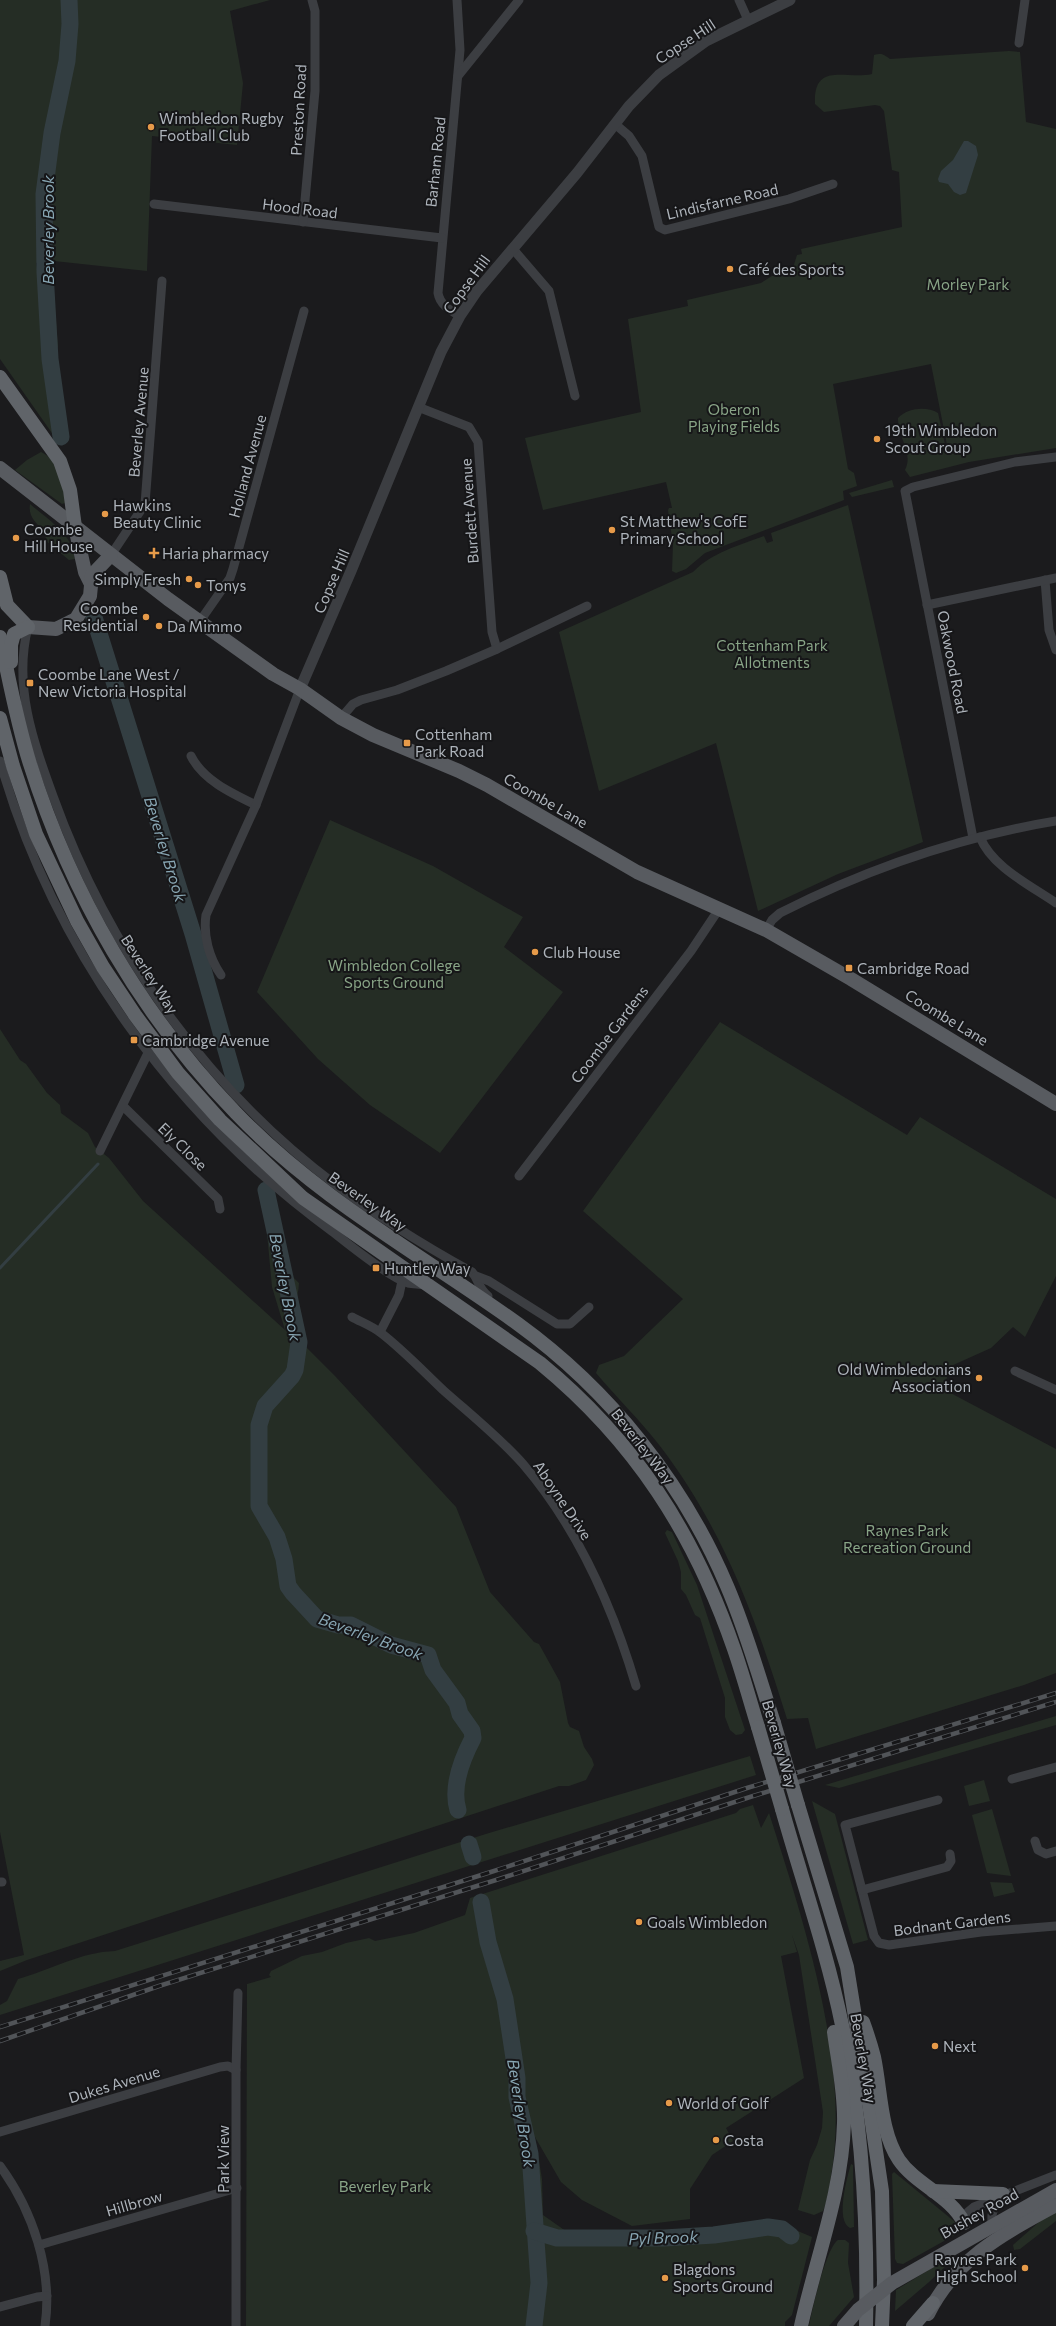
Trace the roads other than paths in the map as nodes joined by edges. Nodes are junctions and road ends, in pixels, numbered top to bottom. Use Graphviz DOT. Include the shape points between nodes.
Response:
graph roads {
  1 [pos="312,0"];
  2 [pos="457,0"];
  3 [pos="519,0"];
  4 [pos="739,0"];
  5 [pos="790,0"];
  6 [pos="1025,0"];
  7 [pos="748,20"];
  8 [pos="1019,43"];
  9 [pos="458,76"];
  10 [pos="615,124"];
  11 [pos="833,184"];
  12 [pos="154,204"];
  13 [pos="303,222"];
  14 [pos="442,238"];
  15 [pos="513,249"];
  16 [pos="162,281"];
  17 [pos="304,311"];
  18 [pos="460,316"];
  19 [pos="0,377"];
  20 [pos="575,396"];
  21 [pos="418,407"];
  22 [pos="1056,457"];
  23 [pos="0,468"];
  24 [pos="75,527"];
  25 [pos="111,556"];
  26 [pos="0,577"];
  27 [pos="1056,578"];
  28 [pos="1045,580"];
  29 [pos="90,582"];
  30 [pos="927,605"];
  31 [pos="587,606"];
  32 [pos="200,621"];
  33 [pos="28,627"];
  34 [pos="0,637"];
  35 [pos="497,649"];
  36 [pos="1056,650"];
  37 [pos="300,689"];
  38 [pos="14,700"];
  39 [pos="0,718"];
  40 [pos="341,718"];
  41 [pos="191,756"];
  42 [pos="0,761"];
  43 [pos="256,805"];
  44 [pos="1056,821"];
  45 [pos="977,837"];
  46 [pos="1056,903"];
  47 [pos="719,909"];
  48 [pos="766,930"];
  49 [pos="221,975"];
  50 [pos="148,1053"];
  51 [pos="1056,1104"];
  52 [pos="123,1106"];
  53 [pos="100,1150"];
  54 [pos="519,1176"];
  55 [pos="220,1209"];
  56 [pos="476,1276"];
  57 [pos="402,1281"];
  58 [pos="429,1285"];
  59 [pos="589,1307"];
  60 [pos="500,1312"];
  61 [pos="352,1317"];
  62 [pos="380,1332"];
  63 [pos="1015,1371"];
  64 [pos="1056,1390"];
  65 [pos="636,1686"];
  66 [pos="1056,1767"];
  67 [pos="1012,1779"];
  68 [pos="938,1800"];
  69 [pos="1035,1841"];
  70 [pos="1056,1851"];
  71 [pos="950,1854"];
  72 [pos="862,1890"];
  73 [pos="1056,1926"];
  74 [pos="824,1952"];
  75 [pos="847,1968"];
  76 [pos="238,1993"];
  77 [pos="236,2070"];
  78 [pos="0,2132"];
  79 [pos="0,2166"];
  80 [pos="1056,2175"];
  81 [pos="237,2188"];
  82 [pos="1056,2190"];
  83 [pos="933,2191"];
  84 [pos="1003,2194"];
  85 [pos="1056,2205"];
  86 [pos="964,2224"];
  87 [pos="1009,2232"];
  88 [pos="39,2245"];
  89 [pos="967,2260"];
  90 [pos="48,2296"];
  91 [pos="933,2303"];
  92 [pos="0,2307"];
  93 [pos="45,2326"];
  94 [pos="236,2326"];
  95 [pos="801,2326"];
  96 [pos="844,2326"];
  97 [pos="866,2326"];
  98 [pos="882,2326"];
  99 [pos="913,2326"];
  100 [pos="921,2326"];
  1 -- 13 [label="street, Preston Road" via="315,11 315,91"];
  2 -- 9 [label="street, Barham Road" via="460,25"];
  3 -- 9 [label="street"];
  4 -- 7 [label="street"];
  5 -- 7 [label="street, Copse Hill"];
  6 -- 8 [label="street"];
  7 -- 10 [label="street, Copse Hill" via="706,41 677,61 644,90"];
  9 -- 14 [label="street, Barham Road"];
  10 -- 11 [label="street, Lindisfarne Road" via="629,136 642,156 659,227 665,230 789,199"];
  10 -- 15 [label="street, Copse Hill"];
  12 -- 13 [label="street, Hood Road"];
  13 -- 14 [label="street, Hood Road"];
  14 -- 18 [label="street, Barham Road" via="439,299 444,306"];
  15 -- 18 [label="street, Copse Hill" via="477,291"];
  15 -- 20 [label="street" via="549,291"];
  16 -- 25 [label="street, Beverley Avenue" via="145,504"];
  17 -- 32 [label="street, Holland Avenue" via="230,578"];
  18 -- 21 [label="street, Copse Hill" via="441,352"];
  19 -- 24 [label="highway" via="60,461 70,490"];
  21 -- 35 [label="street, Burdett Avenue" via="469,427 478,442 492,632"];
  21 -- 37 [label="street, Copse Hill" via="340,599"];
  22 -- 30 [label="street, Oakwood Road" via="974,471 905,491"];
  23 -- 24 [label="main road, Coombe Lane"];
  24 -- 25 [label="main road, Coombe Lane"];
  24 -- 29 [label="main road" via="85,572"];
  25 -- 29 [label="main road" via="94,572"];
  25 -- 32 [label="main road, Coombe Lane"];
  26 -- 33 [label="highway" via="7,605"];
  27 -- 28 [label="street"];
  28 -- 30 [label="street"];
  28 -- 36 [label="street" via="1049,630"];
  29 -- 33 [label="main road" via="90,596 81,613 71,622 56,629"];
  30 -- 45 [label="street, Oakwood Road"];
  31 -- 35 [label="street"];
  32 -- 37 [label="main road, Coombe Lane" via="273,674"];
  33 -- 38 [label="highway" via="14,634 11,645"];
  33 -- 56 [label="street, Beverley Way" via="24,649 24,700 43,768 84,874 120,943 150,989 211,1069 250,1111 304,1160 390,1223"];
  34 -- 38 [label="highway, Beverley Way"];
  35 -- 40 [label="street" via="397,690 361,700 353,704"];
  37 -- 40 [label="main road, Coombe Lane"];
  37 -- 43 [label="street"];
  38 -- 60 [label="highway, Beverley Way" via="30,762 71,870 119,960 185,1056 237,1115 314,1184 351,1212"];
  39 -- 58 [label="highway, Beverley Way" via="24,800 56,877 103,967 156,1044 220,1120 264,1164 339,1225"];
  40 -- 47 [label="main road, Coombe Lane" via="373,735 480,781 638,872"];
  41 -- 43 [label="street" via="202,773 235,795"];
  42 -- 50 [label="street, Beverley Way" via="17,815 56,905 83,956"];
  43 -- 49 [label="street" via="206,915 204,928 214,966"];
  44 -- 45 [label="street"];
  45 -- 46 [label="street, Oakwood Road" via="985,850 999,863"];
  45 -- 48 [label="street" via="896,862 840,885 780,913"];
  47 -- 48 [label="main road, Coombe Lane"];
  47 -- 54 [label="street, Coombe Gardens"];
  48 -- 51 [label="main road, Coombe Lane"];
  50 -- 52 [label="street"];
  50 -- 57 [label="street, Beverley Way" via="191,1105 261,1175 312,1217"];
  52 -- 53 [label="street"];
  52 -- 55 [label="street, Ely Close" via="218,1199"];
  56 -- 59 [label="street, Beverley Way" via="489,1281 557,1324 570,1324"];
  56 -- 60 [label="street, Beverley Way" via="480,1290 490,1298"];
  57 -- 58 [label="street, Beverley Way"];
  57 -- 62 [label="street" via="399,1295"];
  58 -- 74 [label="highway, Beverley Way, bridge" via="534,1359 574,1391 617,1437 667,1504 713,1594 734,1649"];
  60 -- 75 [label="highway, Beverley Way, bridge" via="560,1356 629,1427 668,1476 713,1554 728,1588 774,1723"];
  61 -- 62 [label="street, Aboyne Drive"];
  62 -- 65 [label="street, Aboyne Drive" via="489,1431 541,1486 560,1514 597,1583 625,1649"];
  63 -- 64 [label="street"];
  66 -- 67 [label="street"];
  68 -- 72 [label="street, Bodnant Gardens" via="846,1825"];
  69 -- 70 [label="street" via="1038,1850 1046,1854"];
  71 -- 72 [label="street" via="951,1861 947,1867"];
  72 -- 73 [label="street, Bodnant Gardens" via="874,1936 879,1943 890,1945 981,1932"];
  74 -- 95 [label="highway" via="844,2122 836,2192"];
  74 -- 97 [label="highway, Beverley Way" via="842,2024 856,2105 865,2191"];
  75 -- 83 [label="highway" via="873,2055 891,2144 906,2168"];
  75 -- 98 [label="highway, Beverley Way" via="882,2191"];
  76 -- 77 [label="street, Park View"];
  77 -- 78 [label="street, Dukes Avenue" via="228,2066 220,2067"];
  77 -- 81 [label="street, Park View"];
  79 -- 88 [label="street" via="15,2190"];
  80 -- 84 [label="street, Bushey Road"];
  81 -- 88 [label="street, Hillbrow"];
  81 -- 94 [label="street, Park View"];
  82 -- 96 [label="main road, Bushey Road, bridge" via="892,2283 863,2306"];
  83 -- 84 [label="highway"];
  83 -- 86 [label="highway" via="960,2215"];
  84 -- 86 [label="street, Bushey Road" via="970,2210"];
  84 -- 87 [label="street" via="992,2214 991,2222 996,2228"];
  85 -- 87 [label="main road, Bushey Road"];
  86 -- 89 [label="main road" via="968,2244"];
  87 -- 89 [label="main road, Bushey Road"];
  88 -- 90 [label="street"];
  89 -- 91 [label="main road"];
  90 -- 92 [label="street"];
  90 -- 93 [label="street"];
  91 -- 99 [label="highway"];
  91 -- 100 [label="main road"];
}
